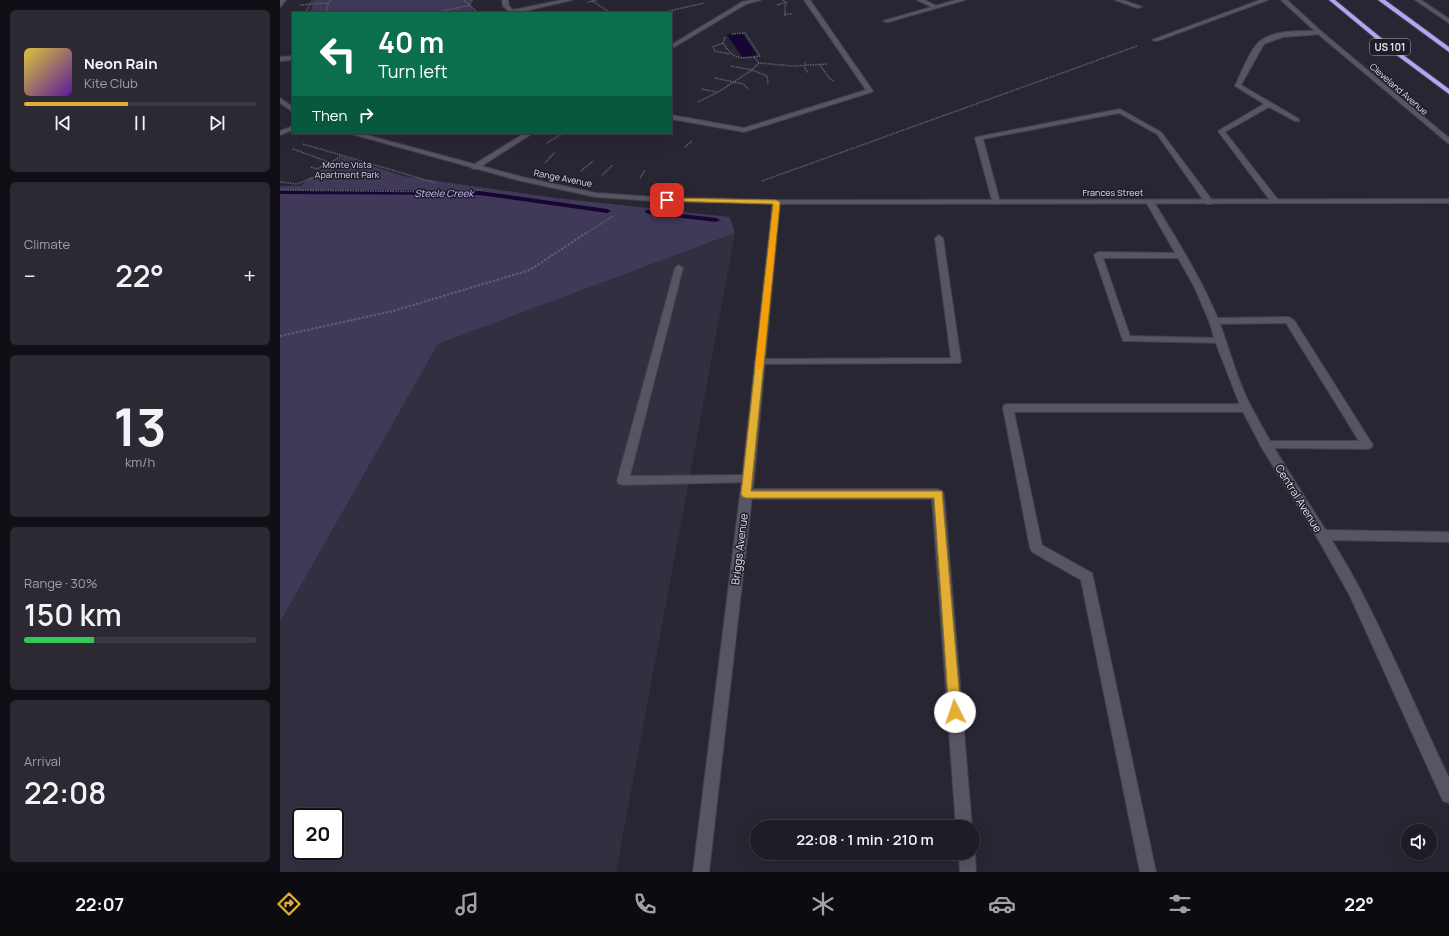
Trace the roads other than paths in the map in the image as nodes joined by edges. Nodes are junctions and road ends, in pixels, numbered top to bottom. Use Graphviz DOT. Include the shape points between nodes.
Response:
graph roads {
  1 [pos="283,0"];
  2 [pos="505,0"];
  3 [pos="569,0"];
  4 [pos="755,0"];
  5 [pos="807,0"];
  6 [pos="920,0"];
  7 [pos="962,0"];
  8 [pos="1118,0"];
  9 [pos="1265,0"];
  10 [pos="1284,0"];
  11 [pos="1332,0"];
  12 [pos="1381,0"];
  13 [pos="1418,0"];
  14 [pos="280,5"];
  15 [pos="936,7"];
  16 [pos="1139,7"];
  17 [pos="510,12"];
  18 [pos="886,21"];
  19 [pos="1449,22"];
  20 [pos="1320,32"];
  21 [pos="1154,40"];
  22 [pos="672,46"];
  23 [pos="1449,50"];
  24 [pos="292,58"];
  25 [pos="280,59"];
  26 [pos="1449,92"];
  27 [pos="280,100"];
  28 [pos="1269,104"];
  29 [pos="292,109"];
  30 [pos="672,117"];
  31 [pos="1297,120"];
  32 [pos="292,128"];
  33 [pos="280,134"];
  34 [pos="355,134"];
  35 [pos="528,134"];
  36 [pos="1449,142"];
  37 [pos="474,167"];
  38 [pos="1449,201"];
  39 [pos="776,202"];
  40 [pos="996,202"];
  41 [pos="1150,202"];
  42 [pos="1209,202"];
  43 [pos="1275,202"];
  44 [pos="939,238"];
  45 [pos="1181,255"];
  46 [pos="679,268"];
  47 [pos="1214,321"];
  48 [pos="1220,341"];
  49 [pos="759,362"];
  50 [pos="1246,408"];
  51 [pos="1266,445"];
  52 [pos="748,478"];
  53 [pos="746,494"];
  54 [pos="1322,535"];
  55 [pos="1449,537"];
  56 [pos="1449,795"];
  57 [pos="963,820"];
  58 [pos="967,860"];
  59 [pos="701,872"];
  60 [pos="968,872"];
  61 [pos="1148,872"];
  1 -- 14 [label="street"];
  2 -- 17 [label="street"];
  3 -- 17 [label="street"];
  4 -- 22 [label="street" via="744,3"];
  5 -- 30 [label="street" via="870,91 744,130"];
  6 -- 15 [label="street"];
  7 -- 15 [label="street"];
  8 -- 16 [label="street"];
  9 -- 21 [label="street"];
  10 -- 20 [label="street, Cleveland Avenue"];
  11 -- 26 [label="highway, US 101"];
  12 -- 23 [label="highway, US 101"];
  13 -- 19 [label="street"];
  15 -- 18 [label="street"];
  20 -- 28 [label="street" via="1293,33 1261,43 1238,86"];
  20 -- 36 [label="street, Cleveland Avenue"];
  24 -- 25 [label="street"];
  27 -- 29 [label="street"];
  28 -- 31 [label="street"];
  28 -- 43 [label="street" via="1221,131"];
  32 -- 33 [label="street"];
  34 -- 37 [label="street, Range Avenue"];
  35 -- 37 [label="street"];
  37 -- 39 [label="street, Range Avenue" via="596,194 654,199"];
  38 -- 43 [label="street, Frances Street"];
  39 -- 40 [label="street, Frances Street"];
  39 -- 49 [label="street, Briggs Avenue"];
  40 -- 41 [label="street, Frances Street"];
  40 -- 42 [label="street" via="979,138 1120,111 1158,133"];
  41 -- 42 [label="street, Frances Street"];
  41 -- 45 [label="street, Central Avenue"];
  42 -- 43 [label="street, Frances Street"];
  44 -- 49 [label="street" via="956,361"];
  45 -- 47 [label="street, Central Avenue" via="1199,286"];
  45 -- 48 [label="street" via="1098,255 1126,339"];
  46 -- 52 [label="street" via="623,480"];
  47 -- 48 [label="street, Central Avenue"];
  47 -- 51 [label="street" via="1289,320 1367,445"];
  48 -- 50 [label="street, Central Avenue"];
  49 -- 52 [label="street, Briggs Avenue"];
  50 -- 51 [label="street, Central Avenue"];
  50 -- 61 [label="street" via="1008,408 1036,548 1087,577"];
  51 -- 54 [label="street, Central Avenue"];
  52 -- 53 [label="street, Briggs Avenue"];
  53 -- 57 [label="street" via="938,494"];
  53 -- 59 [label="street, Briggs Avenue"];
  54 -- 55 [label="street"];
  54 -- 56 [label="street, Central Avenue" via="1355,593"];
  58 -- 60 [label="street"];
}
